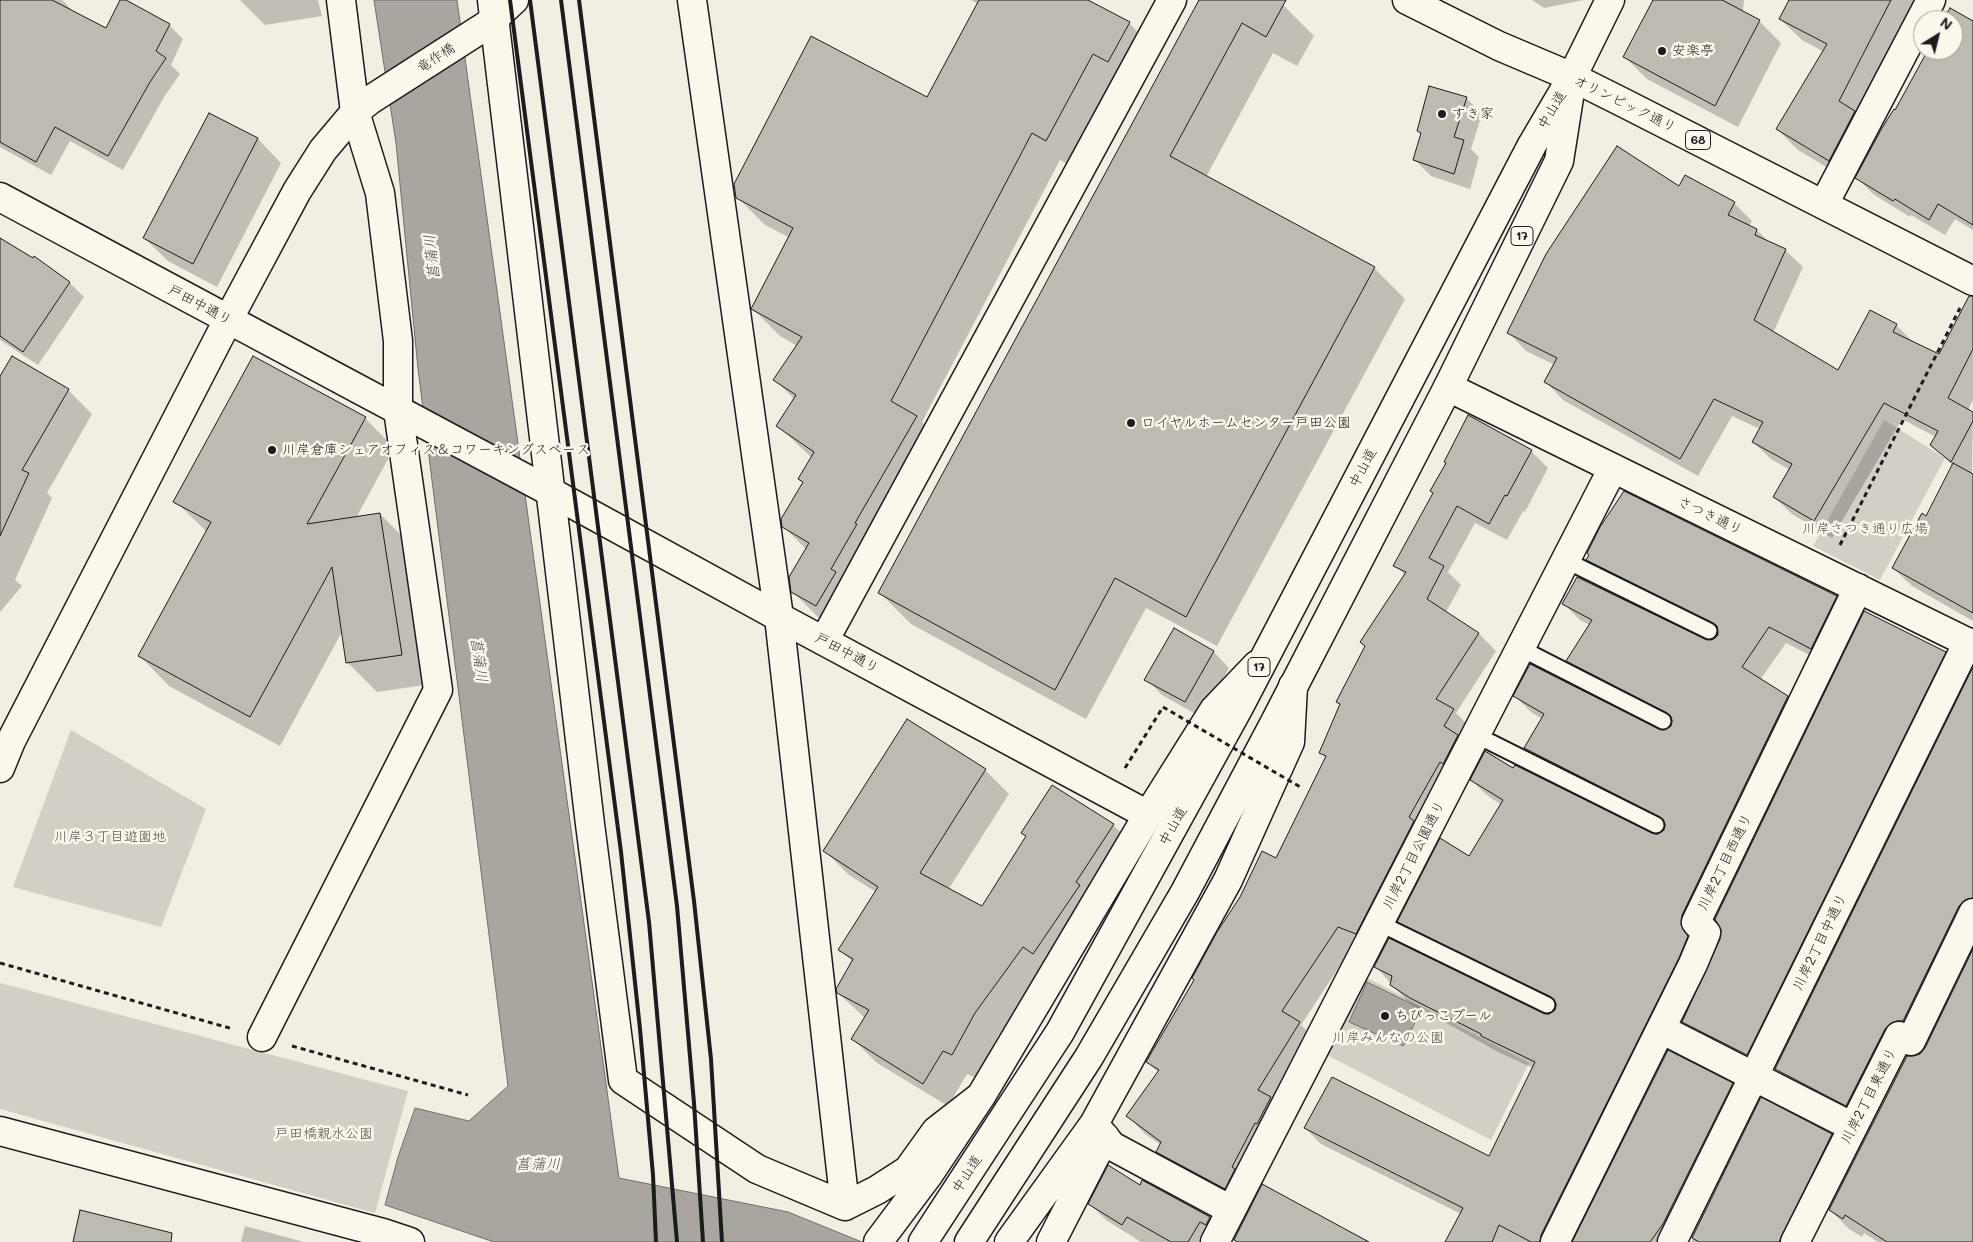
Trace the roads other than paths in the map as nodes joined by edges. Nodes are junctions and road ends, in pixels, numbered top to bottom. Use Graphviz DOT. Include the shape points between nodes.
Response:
graph roads {
  1 [pos="341,0"];
  2 [pos="692,0"];
  3 [pos="1172,0"];
  4 [pos="1407,0"];
  5 [pos="1610,0"];
  6 [pos="1931,0"];
  7 [pos="497,11"];
  8 [pos="1572,77"];
  9 [pos="362,106"];
  10 [pos="0,197"];
  11 [pos="1824,204"];
  12 [pos="1969,290"];
  13 [pos="228,320"];
  14 [pos="1448,387"];
  15 [pos="399,411"];
  16 [pos="1613,468"];
  17 [pos="548,491"];
  18 [pos="1565,560"];
  19 [pos="1858,588"];
  20 [pos="779,617"];
  21 [pos="1709,631"];
  22 [pos="824,641"];
  23 [pos="1970,644"];
  24 [pos="1520,648"];
  25 [pos="1263,659"];
  26 [pos="1293,686"];
  27 [pos="1663,721"];
  28 [pos="1476,734"];
  29 [pos="5,739"];
  30 [pos="0,768"];
  31 [pos="1148,815"];
  32 [pos="1656,825"];
  33 [pos="1973,913"];
  34 [pos="1379,923"];
  35 [pos="1547,1005"];
  36 [pos="1661,1028"];
  37 [pos="262,1037"];
  38 [pos="1754,1076"];
  39 [pos="980,1096"];
  40 [pos="1853,1127"];
  41 [pos="1099,1130"];
  42 [pos="0,1131"];
  43 [pos="845,1206"];
  44 [pos="1231,1210"];
  45 [pos="382,1238"];
  46 [pos="410,1242"];
  47 [pos="878,1242"];
  48 [pos="923,1242"];
  49 [pos="968,1242"];
  50 [pos="1009,1242"];
  51 [pos="1051,1242"];
  52 [pos="1215,1242"];
  53 [pos="1556,1242"];
  54 [pos="1672,1242"];
  55 [pos="1795,1242"];
  1 -- 9 [label="main road"];
  2 -- 20 [label="main road"];
  3 -- 22 [label="main road"];
  4 -- 8 [label="main road, オリンピック通り / 68" via="1499,46"];
  5 -- 8 [label="main road, 17"];
  6 -- 11 [label="main road"];
  7 -- 9 [label="main road, 竜作橋"];
  7 -- 17 [label="main road"];
  8 -- 11 [label="main road, オリンピック通り / 68"];
  8 -- 14 [label="main road, 中山道 / 17" via="1559,160"];
  8 -- 25 [label="main road, 中山道 / 17" via="1532,145"];
  9 -- 13 [label="main road, 竜作橋" via="323,150 297,191"];
  9 -- 15 [label="main road" via="380,193 398,341"];
  10 -- 13 [label="main road, 戸田中通り"];
  11 -- 12 [label="main road, オリンピック通り / 68"];
  13 -- 15 [label="main road, 戸田中通り"];
  13 -- 29 [label="main road, 竜作橋"];
  14 -- 16 [label="main road, さつき通り"];
  14 -- 26 [label="main road, 中山道 / 17"];
  15 -- 17 [label="main road, 戸田中通り"];
  15 -- 37 [label="main road" via="438,690"];
  16 -- 18 [label="main road, 川岸2丁目公園通り"];
  16 -- 19 [label="main road, さつき通り"];
  17 -- 20 [label="main road, 戸田中通り"];
  17 -- 43 [label="main road" via="623,1080 757,1168"];
  18 -- 21 [label="lane"];
  18 -- 24 [label="main road, 川岸2丁目公園通り"];
  19 -- 23 [label="main road, さつき通り"];
  19 -- 36 [label="main road, 川岸2丁目西通り" via="1696,922 1706,933"];
  20 -- 22 [label="main road, 戸田中通り"];
  20 -- 43 [label="main road"];
  22 -- 31 [label="main road, 戸田中通り"];
  23 -- 38 [label="main road, 川岸2丁目中通り"];
  24 -- 27 [label="lane"];
  24 -- 28 [label="main road, 川岸2丁目公園通り"];
  25 -- 31 [label="main road" via="1214,710"];
  25 -- 48 [label="main road, 中山道 / 17" via="1060,1032"];
  26 -- 41 [label="main road" via="1290,742 1228,880"];
  26 -- 49 [label="main road, 中山道 / 17" via="1176,909 1089,1056"];
  28 -- 32 [label="lane"];
  28 -- 34 [label="main road, 川岸2丁目公園通り"];
  29 -- 30 [label="main road, 竜作橋"];
  31 -- 39 [label="main road"];
  33 -- 40 [label="main road, 川岸2丁目東通り" via="1911,1042 1899,1036"];
  34 -- 35 [label="lane"];
  34 -- 44 [label="main road, 川岸2丁目公園通り"];
  36 -- 38 [label="main road"];
  36 -- 53 [label="main road, 川岸2丁目西通り"];
  38 -- 40 [label="main road"];
  38 -- 54 [label="main road, 川岸2丁目中通り"];
  39 -- 43 [label="main road" via="936,1131 908,1170"];
  39 -- 47 [label="main road" via="929,1174"];
  40 -- 55 [label="main road, 川岸2丁目東通り"];
  41 -- 44 [label="main road" via="1112,1146"];
  41 -- 50 [label="main road"];
  41 -- 51 [label="main road"];
  42 -- 45 [label="main road"];
  44 -- 52 [label="main road, 川岸2丁目公園通り"];
  45 -- 46 [label="main road"];
}
